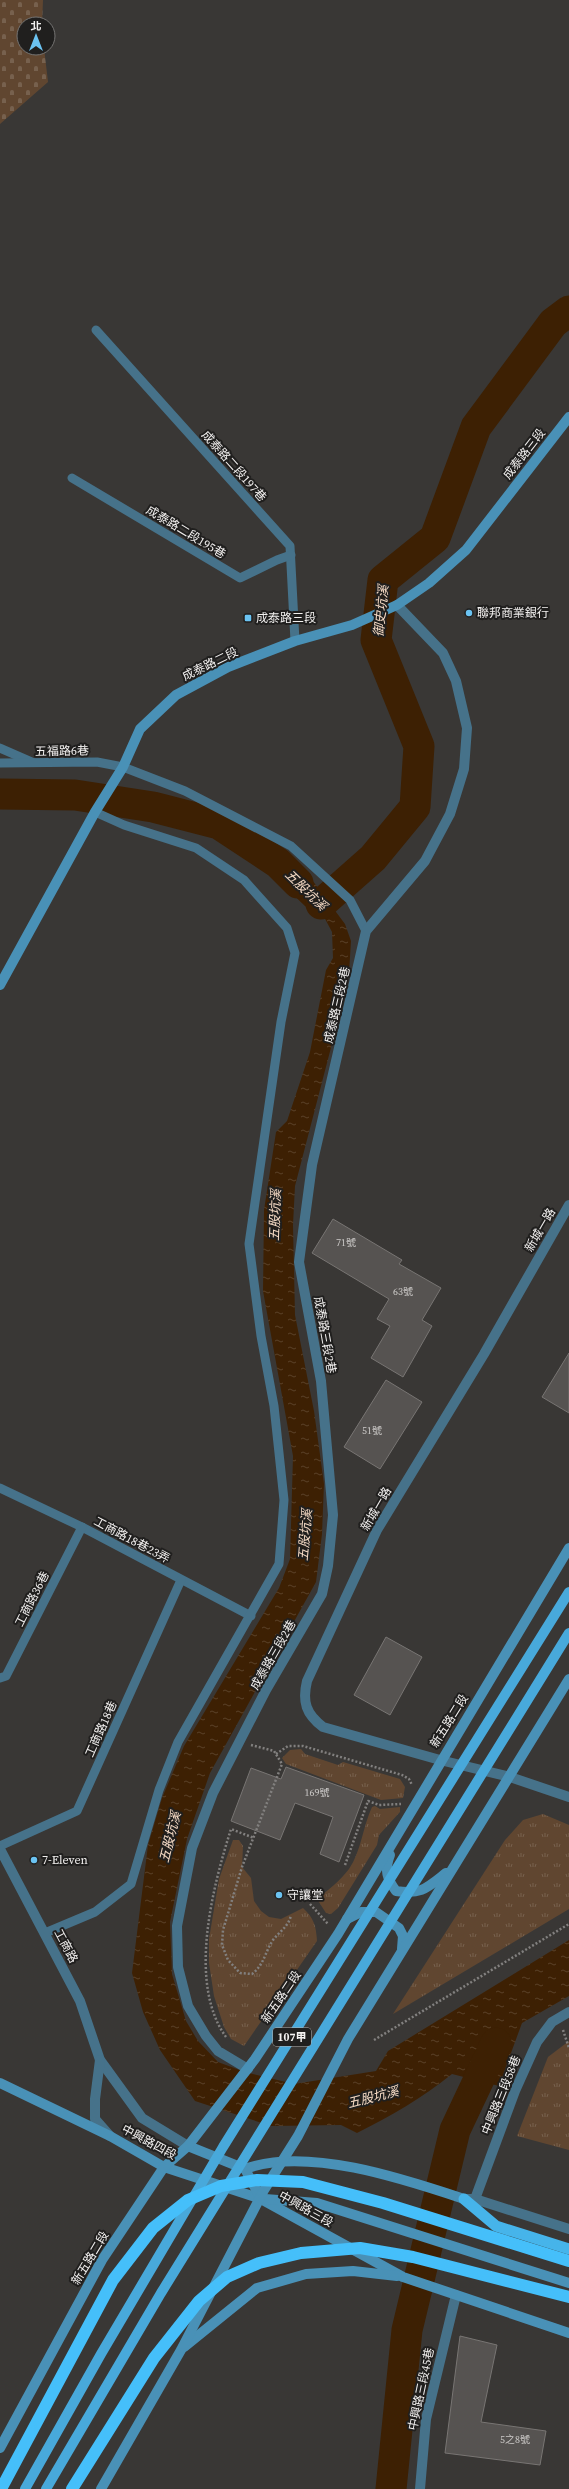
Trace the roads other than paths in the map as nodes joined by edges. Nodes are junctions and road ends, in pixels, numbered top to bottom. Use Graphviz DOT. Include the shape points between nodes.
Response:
graph roads {
  1 [pos="96,330"];
  2 [pos="569,417"];
  3 [pos="72,478"];
  4 [pos="291,556"];
  5 [pos="396,606"];
  6 [pos="352,625"];
  7 [pos="295,642"];
  8 [pos="0,748"];
  9 [pos="0,763"];
  10 [pos="33,763"];
  11 [pos="120,771"];
  12 [pos="95,812"];
  13 [pos="366,931"];
  14 [pos="0,985"];
  15 [pos="569,1205"];
  16 [pos="0,1488"];
  17 [pos="82,1527"];
  18 [pos="569,1548"];
  19 [pos="181,1580"];
  20 [pos="569,1592"];
  21 [pos="251,1616"];
  22 [pos="569,1633"];
  23 [pos="0,1678"];
  24 [pos="569,1679"];
  25 [pos="440,1760"];
  26 [pos="510,1777"];
  27 [pos="569,1797"];
  28 [pos="399,1835"];
  29 [pos="0,1846"];
  30 [pos="0,1849"];
  31 [pos="451,1869"];
  32 [pos="346,1920"];
  33 [pos="45,1933"];
  34 [pos="402,1951"];
  35 [pos="569,2012"];
  36 [pos="100,2060"];
  37 [pos="248,2069"];
  38 [pos="0,2083"];
  39 [pos="110,2136"];
  40 [pos="188,2146"];
  41 [pos="283,2161"];
  42 [pos="164,2167"];
  43 [pos="245,2169"];
  44 [pos="465,2198"];
  45 [pos="261,2199"];
  46 [pos="569,2229"];
  47 [pos="569,2249"];
  48 [pos="569,2261"];
  49 [pos="403,2277"];
  50 [pos="569,2283"];
  51 [pos="452,2294"];
  52 [pos="569,2297"];
  53 [pos="569,2333"];
  54 [pos="181,2350"];
  55 [pos="0,2448"];
  56 [pos="1,2489"];
  57 [pos="25,2489"];
  58 [pos="46,2489"];
  59 [pos="72,2489"];
  60 [pos="101,2489"];
  61 [pos="420,2489"];
  1 -- 4 [label="lane, 成泰路二段197巷" via="290,546"];
  2 -- 5 [label="main road, 成泰路三段" via="466,550 429,583"];
  3 -- 4 [label="lane, 成泰路二段195巷" via="240,578"];
  4 -- 7 [label="lane, 成泰路二段197巷"];
  5 -- 6 [label="main road, 成泰路三段"];
  5 -- 13 [label="street, 成泰路三段2巷" via="443,653 456,681 467,728 464,762 450,814 425,861"];
  6 -- 7 [label="main road, 成泰路二段"];
  7 -- 11 [label="main road, 成泰路二段" via="228,667 176,695 140,729"];
  8 -- 10 [label="lane"];
  9 -- 10 [label="lane, 五福路6巷"];
  10 -- 11 [label="lane, 五福路6巷" via="97,762"];
  11 -- 12 [label="main road, 成泰路二段"];
  11 -- 13 [label="lane, 五福路6巷" via="185,791 291,846 350,900"];
  12 -- 14 [label="main road"];
  12 -- 21 [label="lane" via="124,825 196,848 244,880 287,928 295,953 281,1022 249,1244 261,1336 274,1406 284,1500 279,1564"];
  13 -- 37 [label="street, 成泰路三段2巷" via="312,1165 299,1262 321,1381 327,1435 333,1514 328,1566 322,1594 213,1793 192,1848 177,1926 178,1967 188,2006 218,2051"];
  15 -- 25 [label="street, 新城一路" via="484,1354 377,1530 307,1681 304,1705 313,1718 324,1727"];
  16 -- 17 [label="lane, 工商路18巷23弄"];
  17 -- 19 [label="lane, 工商路18巷23弄"];
  17 -- 23 [label="lane, 工商路36巷" via="6,1676"];
  18 -- 25 [label="main road, 新五路二段 / 107甲"];
  19 -- 21 [label="lane, 工商路18巷23弄"];
  19 -- 29 [label="lane, 工商路18巷" via="77,1812"];
  20 -- 57 [label="main road, 107甲, bridge" via="223,2147"];
  21 -- 33 [label="lane" via="178,1742 159,1790 131,1884 95,1912"];
  22 -- 58 [label="main road, 107甲, bridge" via="165,2286"];
  24 -- 26 [label="main road"];
  25 -- 26 [label="street, 新城一路"];
  25 -- 28 [label="main road, 新五路二段 / 107甲"];
  26 -- 27 [label="street, 新城一路"];
  26 -- 31 [label="main road"];
  28 -- 31 [label="main road" via="386,1867 387,1879 396,1891 413,1894 429,1886"];
  28 -- 32 [label="main road, 新五路二段 / 107甲"];
  30 -- 33 [label="street, 工商路"];
  31 -- 34 [label="main road"];
  32 -- 34 [label="main road" via="361,1912 376,1912 399,1928 403,1936"];
  32 -- 37 [label="main road, 新五路二段 / 107甲"];
  33 -- 36 [label="street, 工商路" via="80,2000"];
  34 -- 41 [label="main road" via="348,2039"];
  35 -- 44 [label="street, 中興路三段58巷" via="552,2022 537,2042"];
  36 -- 39 [label="street, 工商路" via="95,2119"];
  36 -- 40 [label="street, 工商路" via="142,2118"];
  37 -- 40 [label="main road, 新五路二段 / 107甲"];
  38 -- 39 [label="main road, 中興路四段"];
  39 -- 42 [label="main road, 中興路四段"];
  40 -- 42 [label="main road, 新五路二段 / 107甲"];
  40 -- 43 [label="main road, 中興路四段"];
  41 -- 43 [label="main road" via="259,2164"];
  41 -- 44 [label="main road" via="342,2165"];
  41 -- 45 [label="main road"];
  42 -- 45 [label="main road, 中興路四段"];
  42 -- 55 [label="main road, 新五路二段 / 107甲" via="102,2260"];
  43 -- 45 [label="main road"];
  44 -- 46 [label="street"];
  44 -- 47 [label="highway" via="496,2226"];
  45 -- 49 [label="main road, 中興路三段"];
  45 -- 50 [label="main road, 中興路三段" via="317,2202"];
  45 -- 54 [label="main road"];
  48 -- 56 [label="highway, bridge" via="383,2202 303,2182 258,2180 221,2186 188,2200 153,2228 113,2280"];
  49 -- 51 [label="main road, 中興路三段"];
  49 -- 54 [label="main road" via="353,2271 306,2274 258,2288"];
  51 -- 53 [label="main road, 中興路三段"];
  51 -- 61 [label="street, 中興路三段45巷" via="426,2419"];
  52 -- 59 [label="highway, bridge" via="413,2257 360,2248 301,2253 259,2263 227,2277 199,2301 154,2358"];
  54 -- 60 [label="main road"];
}
